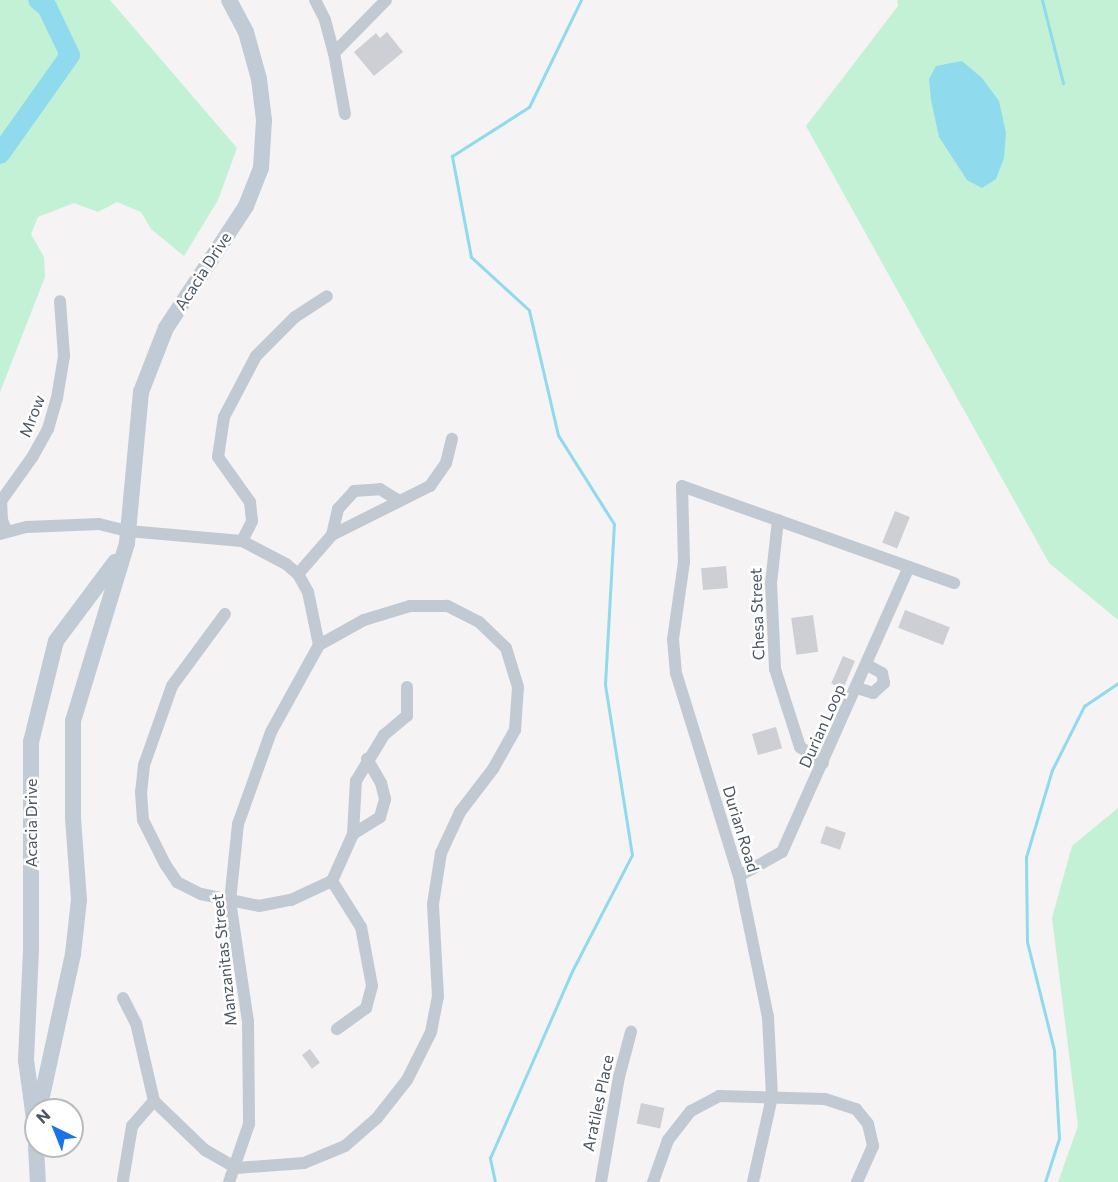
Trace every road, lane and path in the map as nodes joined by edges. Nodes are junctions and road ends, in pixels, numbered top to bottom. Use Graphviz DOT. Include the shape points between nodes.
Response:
graph roads {
  1 [pos="229,0"];
  2 [pos="315,0"];
  3 [pos="386,0"];
  4 [pos="334,53"];
  5 [pos="345,114"];
  6 [pos="327,296"];
  7 [pos="60,301"];
  8 [pos="452,439"];
  9 [pos="399,501"];
  10 [pos="778,520"];
  11 [pos="3,532"];
  12 [pos="332,535"];
  13 [pos="127,539"];
  14 [pos="242,542"];
  15 [pos="909,567"];
  16 [pos="298,574"];
  17 [pos="954,583"];
  18 [pos="225,614"];
  19 [pos="319,645"];
  20 [pos="867,665"];
  21 [pos="407,687"];
  22 [pos="857,688"];
  23 [pos="367,759"];
  24 [pos="823,763"];
  25 [pos="353,834"];
  26 [pos="739,876"];
  27 [pos="332,881"];
  28 [pos="230,901"];
  29 [pos="123,998"];
  30 [pos="337,1029"];
  31 [pos="631,1032"];
  32 [pos="772,1097"];
  33 [pos="32,1098"];
  34 [pos="42,1098"];
  35 [pos="154,1101"];
  36 [pos="37,1158"];
  37 [pos="236,1168"];
  38 [pos="123,1180"];
  39 [pos="38,1182"];
  40 [pos="229,1182"];
  41 [pos="601,1182"];
  42 [pos="653,1182"];
  43 [pos="753,1182"];
  44 [pos="857,1182"];
  1 -- 13 [label="street, Acacia Drive" via="246,32 259,79 264,120 261,168 246,206 166,328 150,364 141,392"];
  2 -- 4 [label="street" via="326,20"];
  3 -- 4 [label="street"];
  4 -- 5 [label="street"];
  6 -- 14 [label="street" via="295,317 256,356 224,417 218,457 250,502 252,521"];
  7 -- 11 [label="street, Mrow" via="64,356 57,398 48,429 1,501"];
  8 -- 9 [label="street" via="447,462 430,486"];
  9 -- 12 [label="street"];
  9 -- 12 [label="street" via="380,489 354,491 338,509"];
  10 -- 15 [label="street"];
  10 -- 24 [label="street, Chesa Street" via="771,583 775,669 800,747"];
  10 -- 26 [label="street, Durian Road" via="682,486 684,562 673,639 676,674"];
  11 -- 13 [label="street" via="99,524"];
  12 -- 16 [label="street"];
  13 -- 14 [label="street"];
  13 -- 33 [label="street, Acacia Drive" via="56,641 31,742 32,950 26,1060"];
  13 -- 34 [label="street, Acacia Drive" via="73,721 73,818 79,900 73,954"];
  14 -- 16 [label="street" via="262,548"];
  15 -- 17 [label="street"];
  15 -- 20 [label="street, Durian Loop"];
  16 -- 19 [label="street" via="308,592"];
  18 -- 28 [label="street" via="172,686 144,765 141,792 143,819 177,882 201,894"];
  19 -- 28 [label="street, Manzanitas Street" via="271,732 238,824"];
  19 -- 37 [label="street" via="364,620 410,606 447,606 479,622 506,648 518,687 515,730 493,769 459,812 441,853 433,904 438,997 431,1032 407,1080 377,1118 345,1146 304,1163"];
  20 -- 22 [label="street, Durian Loop"];
  20 -- 22 [label="street" via="882,673 884,683 873,693"];
  21 -- 23 [label="street" via="407,716 384,735"];
  22 -- 24 [label="street, Durian Loop"];
  23 -- 25 [label="street" via="356,781"];
  23 -- 25 [label="street" via="385,799 380,817"];
  24 -- 26 [label="street, Durian Loop" via="782,852"];
  25 -- 27 [label="street"];
  26 -- 32 [label="street, Durian Road" via="768,1017"];
  27 -- 28 [label="street" via="291,900 260,906"];
  27 -- 30 [label="street" via="361,927 372,987 366,1008"];
  28 -- 37 [label="street, Manzanitas Street" via="248,1022 249,1124"];
  29 -- 35 [label="street" via="136,1023"];
  31 -- 41 [label="street, Aratiles Place" via="614,1098"];
  32 -- 42 [label="street" via="719,1096 691,1111 668,1140"];
  32 -- 43 [label="street, Durian Road"];
  32 -- 44 [label="street" via="825,1099 856,1109 868,1124 873,1146"];
  35 -- 37 [label="street" via="205,1150"];
  35 -- 38 [label="street" via="132,1126"];
  36 -- 39 [label="street"];
  37 -- 40 [label="street, Manzanitas Street"];
}
